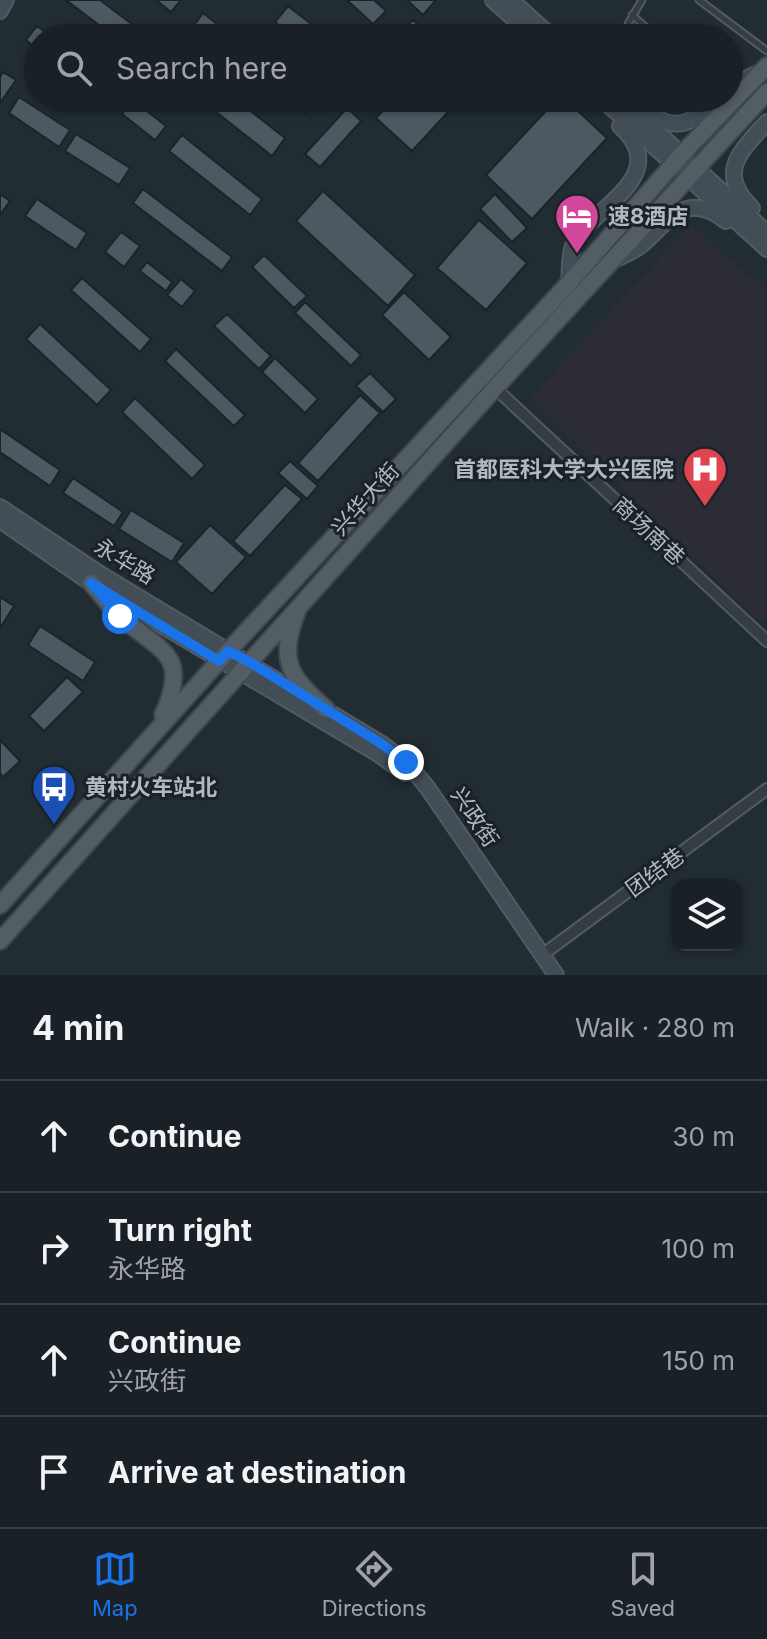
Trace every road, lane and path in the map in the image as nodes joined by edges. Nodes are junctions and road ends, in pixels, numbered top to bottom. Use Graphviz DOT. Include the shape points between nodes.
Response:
graph roads {
  1 [pos="6,0"];
  2 [pos="493,0"];
  3 [pos="511,0"];
  4 [pos="642,0"];
  5 [pos="699,0"];
  6 [pos="0,11"];
  7 [pos="632,15"];
  8 [pos="520,24"];
  9 [pos="538,24"];
  10 [pos="630,24"];
  11 [pos="642,24"];
  12 [pos="731,24"];
  13 [pos="743,33"];
  14 [pos="767,51"];
  15 [pos="765,69"];
  16 [pos="743,80"];
  17 [pos="743,92"];
  18 [pos="767,92"];
  19 [pos="607,112"];
  20 [pos="617,112"];
  21 [pos="633,112"];
  22 [pos="649,112"];
  23 [pos="705,112"];
  24 [pos="723,112"];
  25 [pos="767,122"];
  26 [pos="677,159"];
  27 [pos="694,174"];
  28 [pos="767,222"];
  29 [pos="765,242"];
  30 [pos="612,261"];
  31 [pos="569,283"];
  32 [pos="495,388"];
  33 [pos="0,507"];
  34 [pos="0,520"];
  35 [pos="91,583"];
  36 [pos="300,604"];
  37 [pos="765,636"];
  38 [pos="223,656"];
  39 [pos="243,667"];
  40 [pos="326,709"];
  41 [pos="147,740"];
  42 [pos="767,789"];
  43 [pos="0,905"];
  44 [pos="0,941"];
  45 [pos="542,955"];
  46 [pos="549,975"];
  47 [pos="556,975"];
  1 -- 6 [label="main road"];
  2 -- 8 [label="main road"];
  3 -- 9 [label="main road"];
  4 -- 7 [label="lane"];
  5 -- 12 [label="lane"];
  7 -- 10 [label="lane"];
  7 -- 11 [label="lane"];
  13 -- 14 [label="lane"];
  15 -- 16 [label="main road"];
  15 -- 17 [label="main road, 兴华大街"];
  18 -- 27 [label="main road, 兴华大街"];
  19 -- 31 [label="main road" via="627,133 639,158 635,176 573,246"];
  20 -- 26 [label="main road"];
  21 -- 26 [label="main road"];
  22 -- 23 [label="main road" via="684,124"];
  24 -- 26 [label="main road, 兴华大街"];
  25 -- 28 [label="main road" via="736,158 734,173 742,198"];
  26 -- 27 [label="main road"];
  26 -- 31 [label="main road, 兴华大街"];
  27 -- 29 [label="main road"];
  27 -- 30 [label="main road, 兴华大街"];
  29 -- 30 [label="main road" via="743,236 711,212 686,209 668,216 642,245"];
  30 -- 32 [label="main road, 兴华大街"];
  31 -- 38 [label="main road, 兴华大街"];
  32 -- 36 [label="main road, 兴华大街"];
  32 -- 37 [label="street, 商场南巷"];
  33 -- 38 [label="main road, 永华路"];
  34 -- 35 [label="main road, 永华路"];
  35 -- 38 [label="main road, 永华路"];
  35 -- 41 [label="main road" via="120,616 163,647 175,669 171,697"];
  36 -- 39 [label="main road, 兴华大街"];
  36 -- 40 [label="main road" via="286,644 287,658 292,674"];
  38 -- 39 [label="main road"];
  38 -- 41 [label="main road, 兴华大街"];
  39 -- 40 [label="main road, 兴政街"];
  39 -- 44 [label="main road, 兴华大街"];
  39 -- 46 [label="main road, 兴政街" via="411,780"];
  40 -- 45 [label="main road, 兴政街" via="382,744 417,774"];
  41 -- 43 [label="main road, 兴华大街"];
  42 -- 45 [label="street, 团结巷"];
  45 -- 47 [label="main road, 兴政街"];
}
